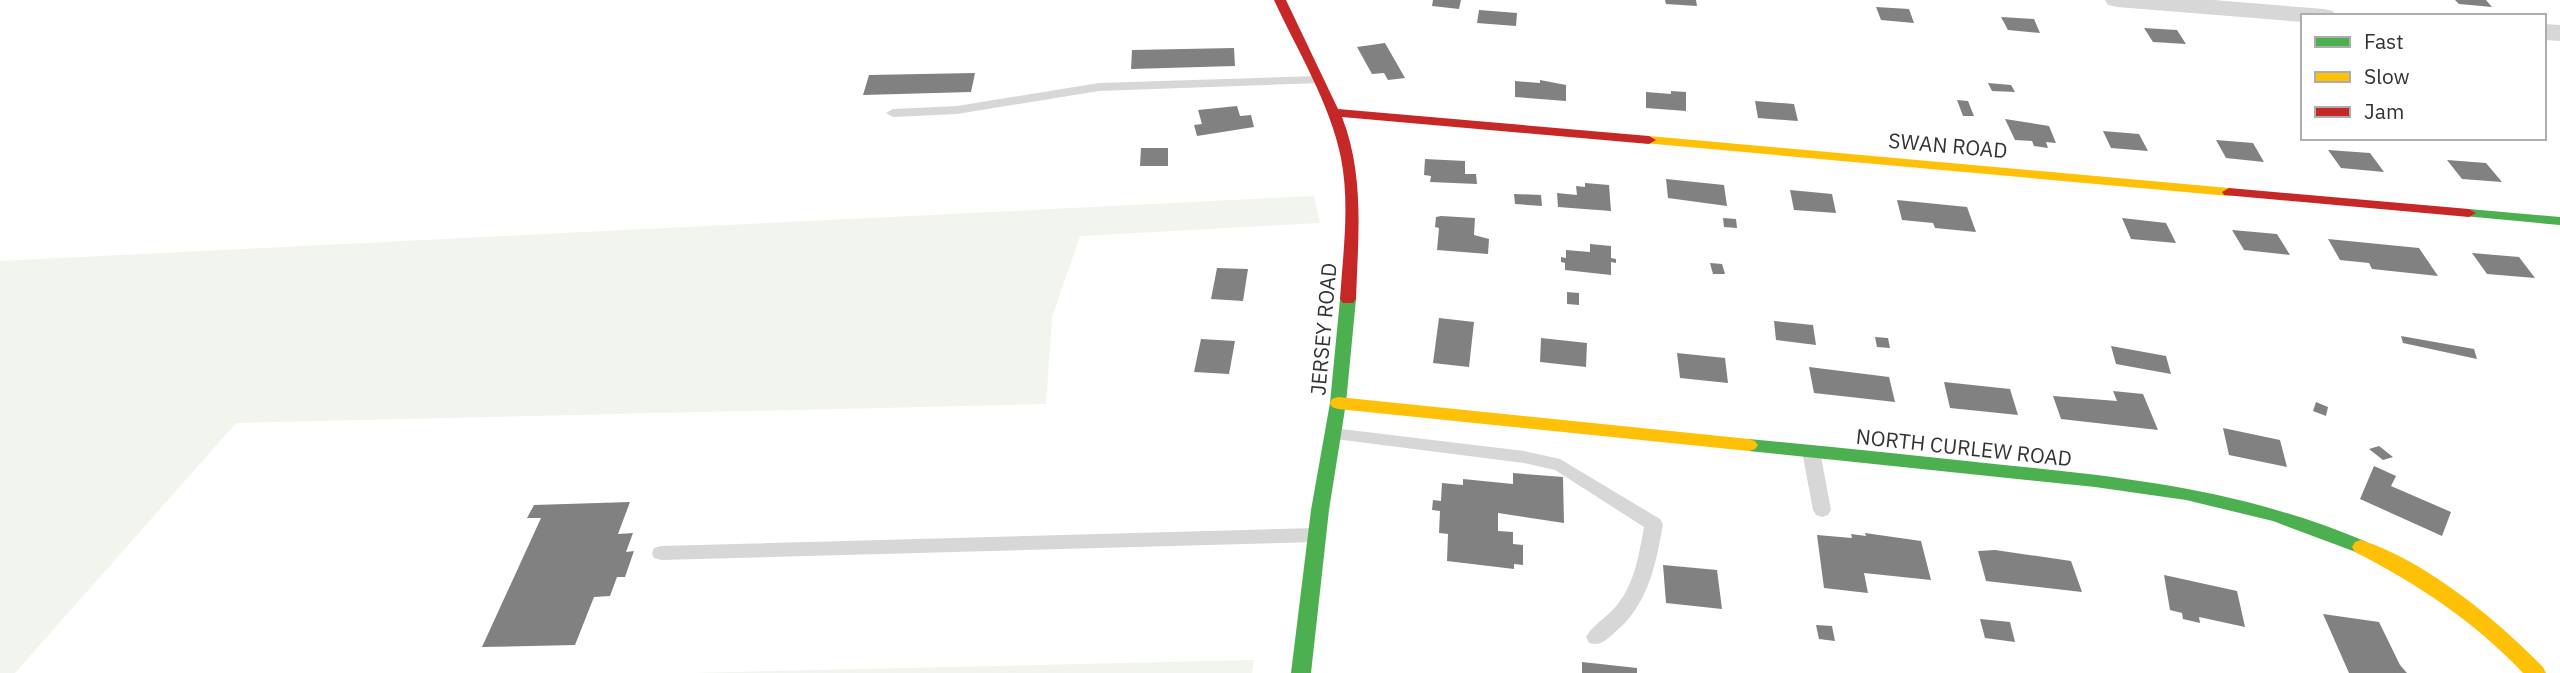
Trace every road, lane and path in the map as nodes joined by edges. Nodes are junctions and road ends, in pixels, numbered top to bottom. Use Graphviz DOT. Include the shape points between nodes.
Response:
graph roads {
  1 [pos="1280,0"];
  2 [pos="2117,0"];
  3 [pos="2301,14"];
  4 [pos="1317,80"];
  5 [pos="1332,112"];
  6 [pos="893,113"];
  7 [pos="2560,221"];
  8 [pos="1338,403"];
  9 [pos="1333,434"];
  10 [pos="1811,451"];
  11 [pos="1822,510"];
  12 [pos="1318,535"];
  13 [pos="661,553"];
  14 [pos="1597,638"];
  15 [pos="1301,673"];
  16 [pos="2536,673"];
  1 -- 4 [label="street, JERSEY ROAD"];
  2 -- 3 [label="street"];
  4 -- 5 [label="street, JERSEY ROAD"];
  4 -- 6 [label="lane" via="1099,87 957,110"];
  5 -- 7 [label="street, SWAN ROAD"];
  5 -- 8 [label="street, JERSEY ROAD" via="1348,157 1352,198"];
  8 -- 9 [label="street, JERSEY ROAD"];
  8 -- 10 [label="street, NORTH CURLEW ROAD"];
  9 -- 12 [label="street, JERSEY ROAD"];
  9 -- 14 [label="lane" via="1560,465 1654,524 1643,584 1616,623"];
  10 -- 11 [label="lane"];
  10 -- 16 [label="street, NORTH CURLEW ROAD" via="2143,488 2266,511 2332,534 2471,611"];
  12 -- 13 [label="lane"];
  12 -- 15 [label="street, JERSEY ROAD"];
}
